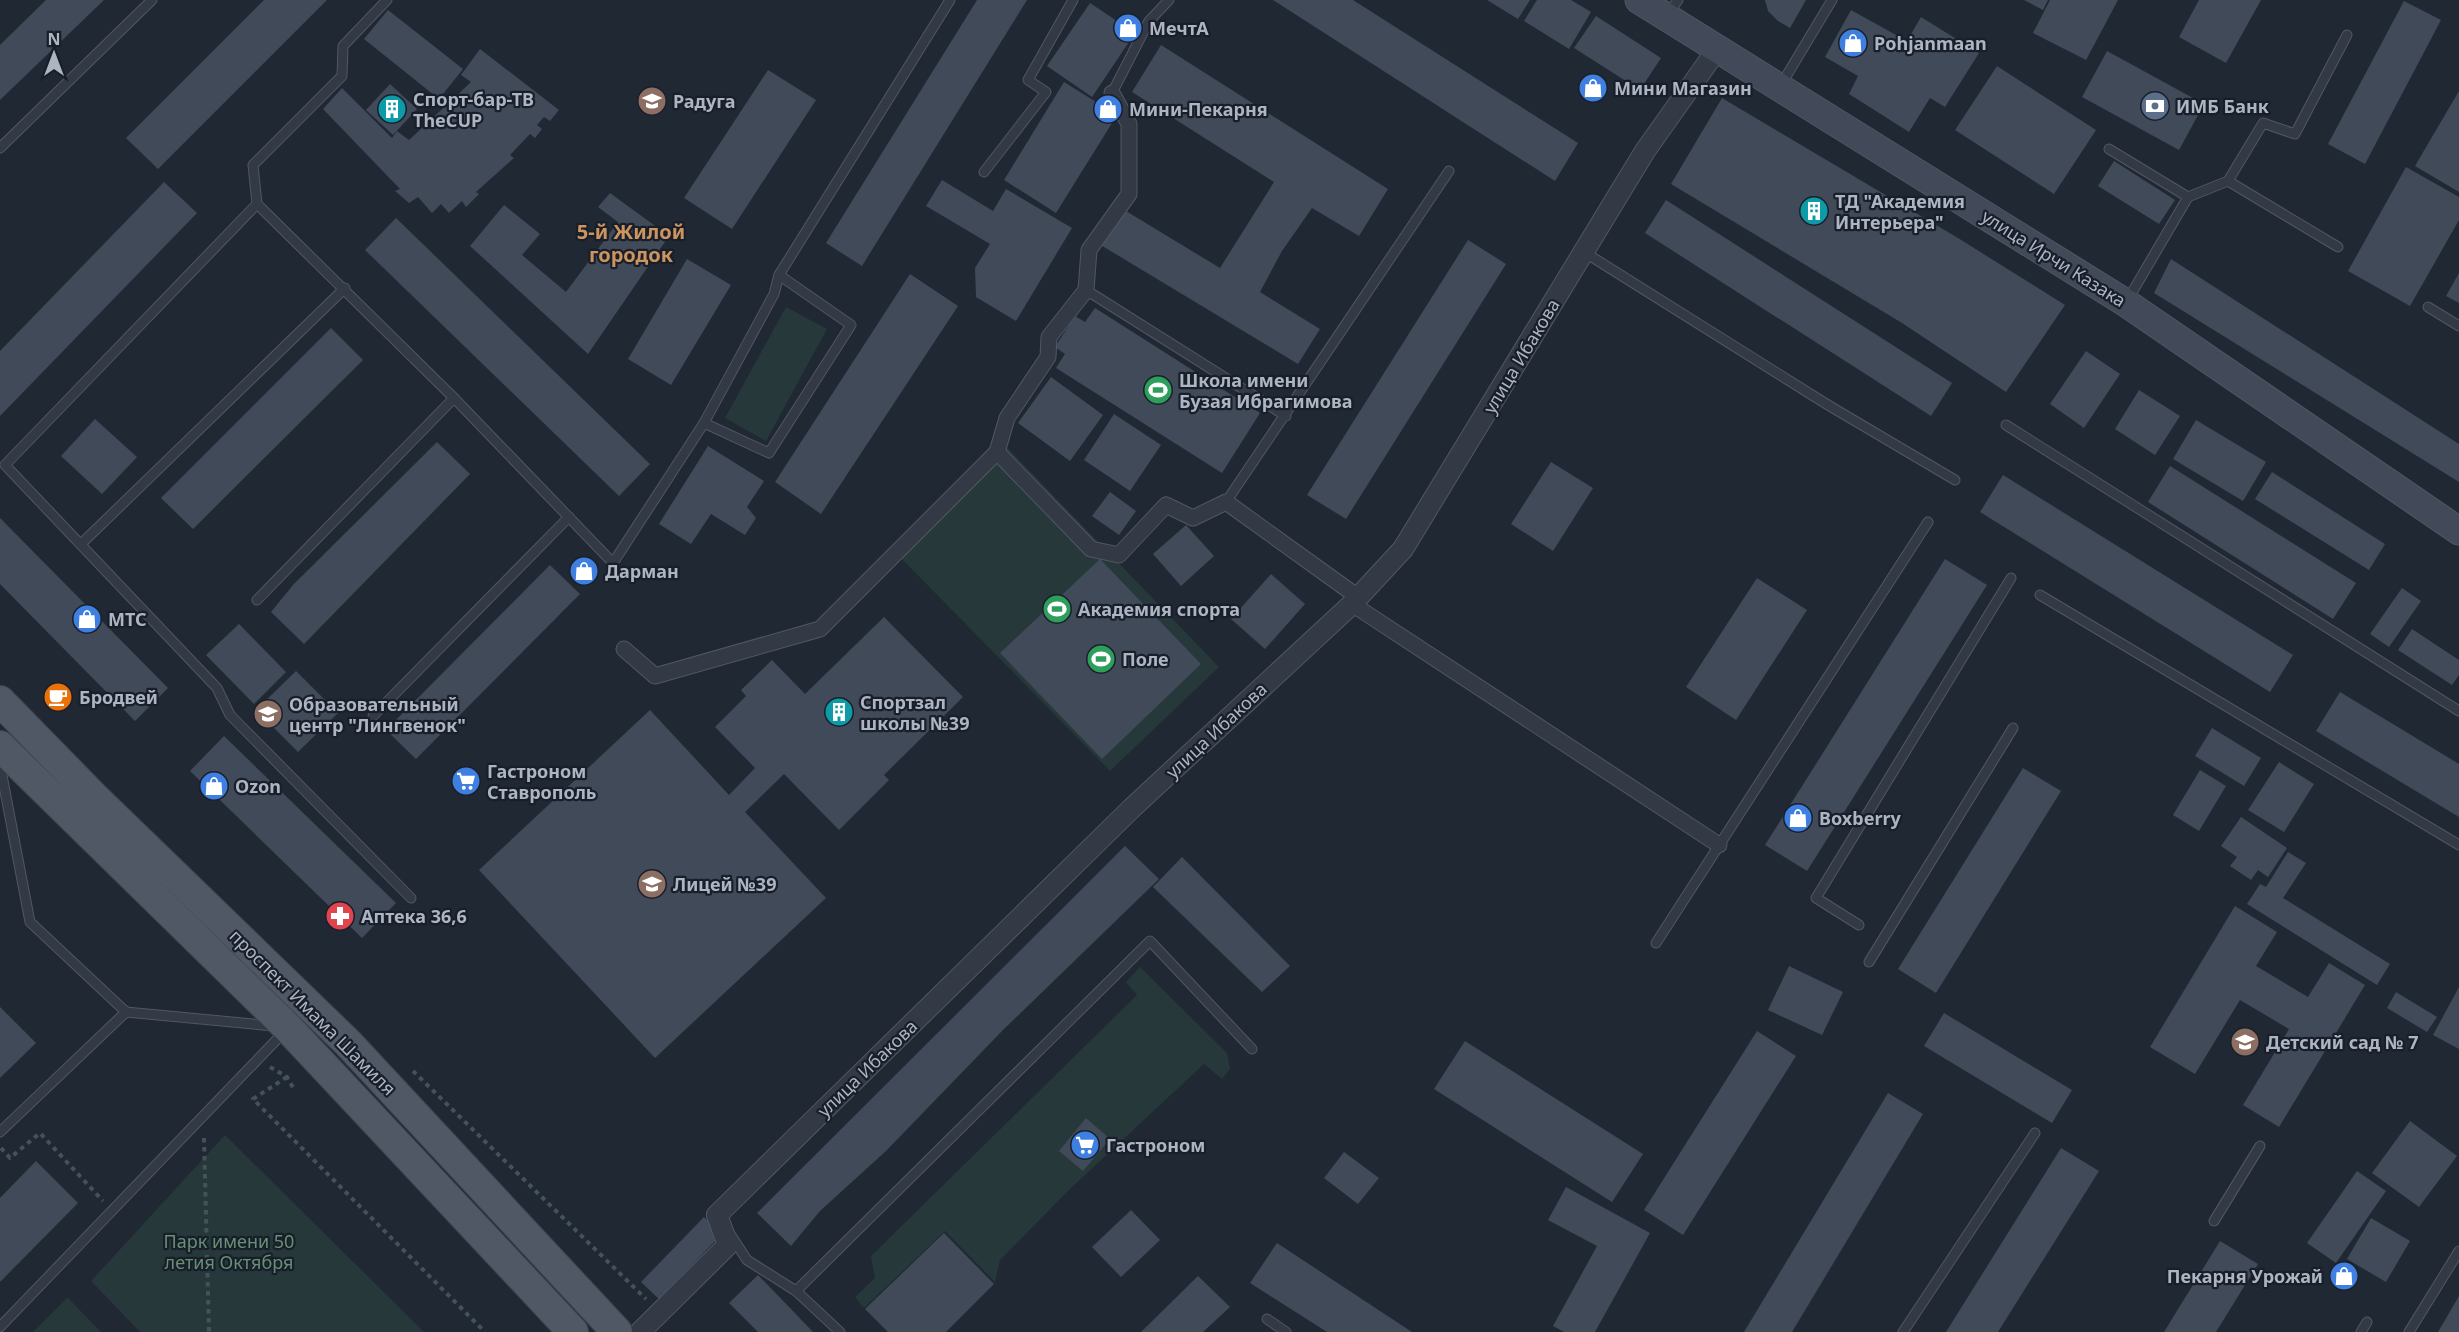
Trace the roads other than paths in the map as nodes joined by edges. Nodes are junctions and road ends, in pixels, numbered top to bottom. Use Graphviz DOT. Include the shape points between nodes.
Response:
graph roads {
  1 [pos="152,0"];
  2 [pos="387,0"];
  3 [pos="950,0"];
  4 [pos="1073,0"];
  5 [pos="1169,0"];
  6 [pos="1639,0"];
  7 [pos="1832,0"];
  8 [pos="1672,9"];
  9 [pos="2347,35"];
  10 [pos="1718,48"];
  11 [pos="1780,87"];
  12 [pos="1112,93"];
  13 [pos="0,148"];
  14 [pos="2109,148"];
  15 [pos="1449,171"];
  16 [pos="984,172"];
  17 [pos="2228,181"];
  18 [pos="2188,198"];
  19 [pos="257,204"];
  20 [pos="2338,247"];
  21 [pos="1584,252"];
  22 [pos="779,275"];
  23 [pos="345,288"];
  24 [pos="1086,290"];
  25 [pos="2126,303"];
  26 [pos="2428,307"];
  27 [pos="2459,326"];
  28 [pos="454,398"];
  29 [pos="1286,416"];
  30 [pos="704,423"];
  31 [pos="2006,425"];
  32 [pos="997,452"];
  33 [pos="1955,480"];
  34 [pos="1226,502"];
  35 [pos="569,517"];
  36 [pos="1928,522"];
  37 [pos="2459,531"];
  38 [pos="81,544"];
  39 [pos="2011,578"];
  40 [pos="2040,595"];
  41 [pos="257,600"];
  42 [pos="1355,601"];
  43 [pos="624,649"];
  44 [pos="0,701"];
  45 [pos="2459,711"];
  46 [pos="373,716"];
  47 [pos="2013,728"];
  48 [pos="0,746"];
  49 [pos="0,765"];
  50 [pos="1719,845"];
  51 [pos="2459,845"];
  52 [pos="411,898"];
  53 [pos="1859,925"];
  54 [pos="1656,942"];
  55 [pos="1869,962"];
  56 [pos="309,1005"];
  57 [pos="126,1012"];
  58 [pos="288,1028"];
  59 [pos="1252,1049"];
  60 [pos="0,1132"];
  61 [pos="2035,1133"];
  62 [pos="2260,1146"];
  63 [pos="717,1215"];
  64 [pos="2214,1221"];
  65 [pos="2459,1251"];
  66 [pos="796,1291"];
  67 [pos="1267,1319"];
  68 [pos="2367,1322"];
  69 [pos="0,1327"];
  70 [pos="573,1332"];
  71 [pos="617,1332"];
  72 [pos="640,1332"];
  73 [pos="840,1332"];
  74 [pos="1286,1332"];
  75 [pos="1903,1332"];
  76 [pos="2361,1332"];
  77 [pos="2409,1332"];
  1 -- 13 [label="lane"];
  2 -- 19 [label="lane" via="344,46 342,76 253,165"];
  3 -- 22 [label="lane"];
  4 -- 16 [label="lane" via="1028,80 1046,92"];
  5 -- 12 [label="lane" via="1149,21"];
  6 -- 8 [label="main road, улица Ирчи Казака"];
  7 -- 11 [label="lane"];
  8 -- 10 [label="main road, улица Ирчи Казака"];
  9 -- 17 [label="lane" via="2295,134 2263,123"];
  10 -- 11 [label="main road, улица Ирчи Казака"];
  10 -- 21 [label="street, улица Ибакова" via="1645,151"];
  11 -- 25 [label="main road, улица Ирчи Казака"];
  12 -- 24 [label="street" via="1129,124 1129,194 1089,250"];
  14 -- 18 [label="lane"];
  15 -- 29 [label="lane"];
  17 -- 18 [label="lane"];
  17 -- 20 [label="lane"];
  18 -- 25 [label="lane"];
  19 -- 23 [label="lane"];
  19 -- 38 [label="lane" via="5,465"];
  21 -- 33 [label="lane"];
  21 -- 42 [label="street, улица Ибакова" via="1403,549"];
  22 -- 30 [label="lane" via="774,294"];
  22 -- 30 [label="lane" via="851,325 769,453"];
  23 -- 28 [label="lane"];
  23 -- 38 [label="lane"];
  24 -- 29 [label="lane"];
  24 -- 32 [label="street" via="1049,337 1048,357 1007,418"];
  25 -- 37 [label="main road, улица Ирчи Казака"];
  26 -- 27 [label="lane"];
  28 -- 35 [label="lane"];
  28 -- 41 [label="lane"];
  29 -- 34 [label="lane"];
  30 -- 35 [label="lane" via="613,563"];
  31 -- 45 [label="lane"];
  32 -- 34 [label="street" via="1091,549 1119,555 1166,506 1193,518"];
  32 -- 43 [label="street" via="820,629 655,676"];
  34 -- 42 [label="street"];
  35 -- 46 [label="lane"];
  36 -- 50 [label="lane"];
  38 -- 52 [label="lane" via="217,688 230,715"];
  39 -- 53 [label="lane" via="1816,898"];
  40 -- 51 [label="lane"];
  42 -- 50 [label="street"];
  42 -- 63 [label="street, улица Ибакова" via="1132,808"];
  44 -- 56 [label="main road, проспект Имама Шамиля"];
  47 -- 55 [label="lane"];
  48 -- 58 [label="main road, проспект Имама Шамиля"];
  49 -- 57 [label="lane" via="30,922"];
  50 -- 54 [label="lane"];
  56 -- 58 [label="main road"];
  56 -- 71 [label="main road, проспект Имама Шамиля"];
  57 -- 58 [label="lane"];
  57 -- 60 [label="lane"];
  58 -- 69 [label="lane"];
  58 -- 70 [label="main road, проспект Имама Шамиля"];
  59 -- 66 [label="lane" via="1150,941"];
  61 -- 75 [label="lane"];
  62 -- 64 [label="lane"];
  63 -- 66 [label="lane" via="747,1260"];
  63 -- 72 [label="street" via="728,1245"];
  65 -- 77 [label="lane"];
  66 -- 73 [label="lane"];
  67 -- 74 [label="lane"];
  68 -- 76 [label="lane"];
}
